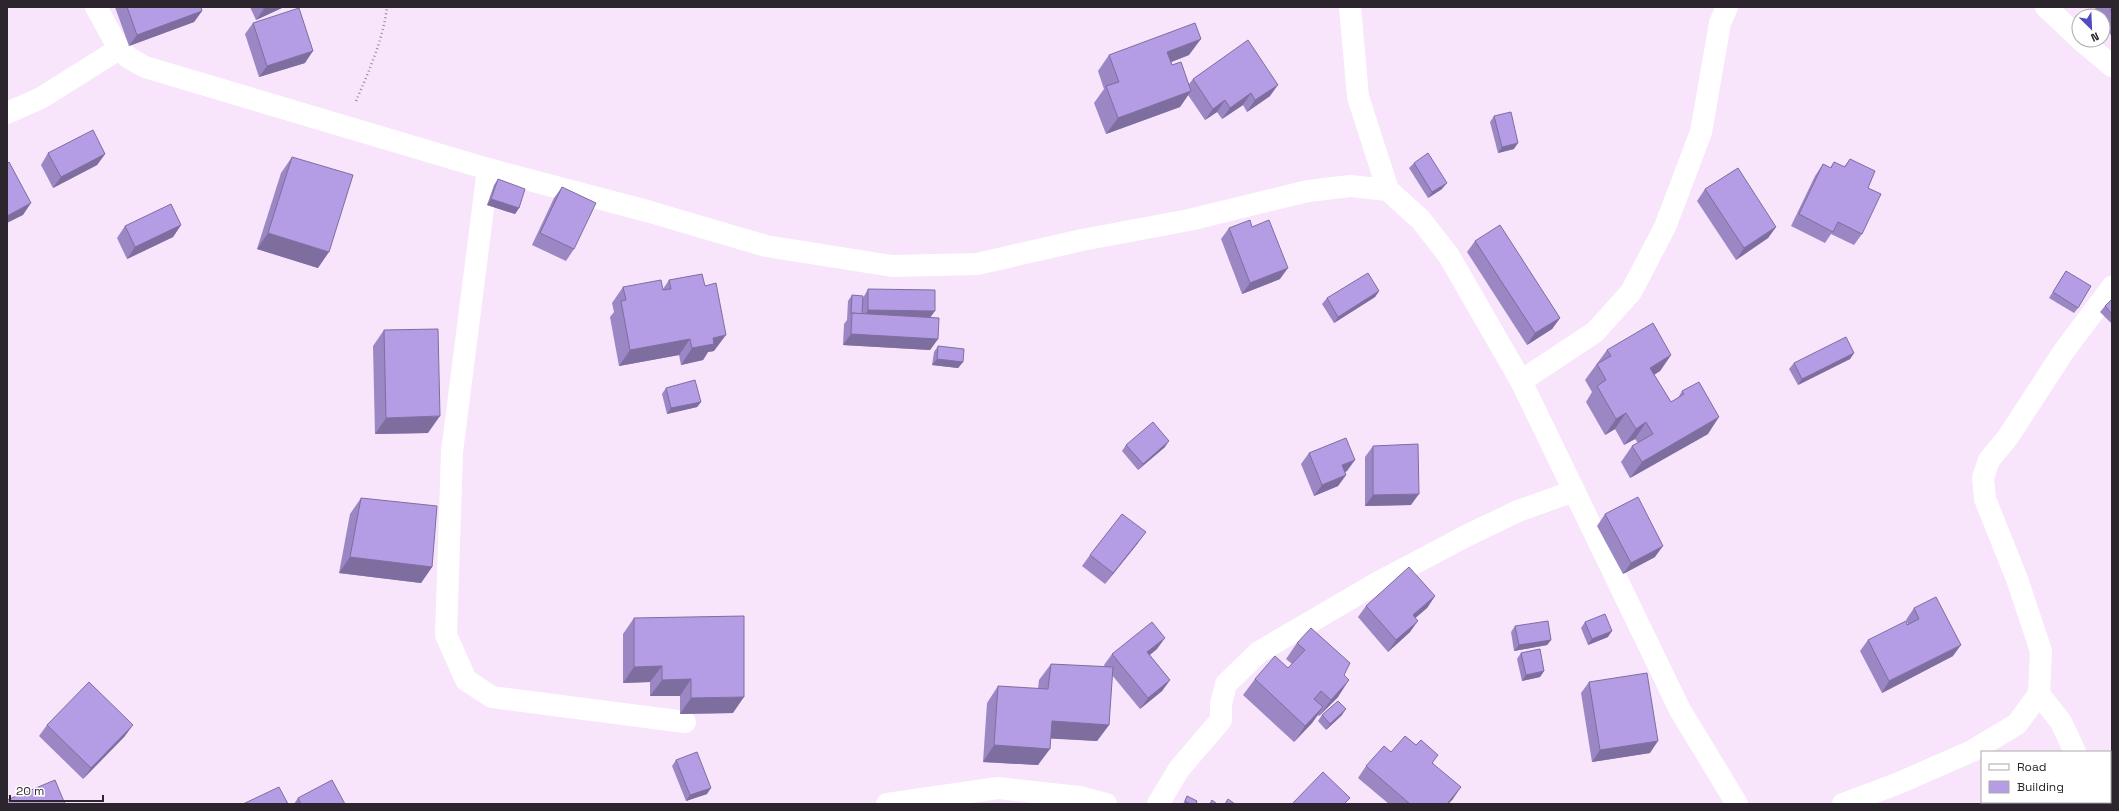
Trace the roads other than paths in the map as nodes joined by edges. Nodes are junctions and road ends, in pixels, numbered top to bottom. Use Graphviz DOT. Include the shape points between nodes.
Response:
graph roads {
  1 [pos="96,7"];
  2 [pos="1350,7"];
  3 [pos="1727,7"];
  4 [pos="2046,7"];
  5 [pos="2071,31"];
  6 [pos="2091,48"];
  7 [pos="119,49"];
  8 [pos="2112,66"];
  9 [pos="7,113"];
  10 [pos="488,169"];
  11 [pos="1388,190"];
  12 [pos="2112,287"];
  13 [pos="1521,380"];
  14 [pos="1574,491"];
  15 [pos="2039,694"];
  16 [pos="685,722"];
  17 [pos="2075,751"];
  18 [pos="888,804"];
  19 [pos="1106,804"];
  20 [pos="1158,804"];
  21 [pos="1737,804"];
  22 [pos="1843,804"];
  1 -- 7 [label="street"];
  2 -- 11 [label="street" via="1358,97"];
  3 -- 13 [label="street" via="1720,23 1701,132 1665,227 1631,292 1595,332"];
  4 -- 5 [label="street"];
  6 -- 8 [label="street"];
  7 -- 9 [label="street" via="42,98"];
  7 -- 10 [label="street" via="129,58 145,66"];
  10 -- 11 [label="street" via="766,246 892,266 977,264 1082,240 1188,220 1308,191 1350,186"];
  10 -- 16 [label="street" via="452,452 446,634 466,680 492,697"];
  11 -- 13 [label="street" via="1421,220 1449,256"];
  12 -- 15 [label="street" via="2064,351 2008,437 1989,460 1983,478 1985,499 2018,579 2041,651"];
  13 -- 14 [label="street"];
  14 -- 20 [label="street" via="1518,511 1468,535 1377,583 1259,652 1226,684 1221,704 1221,720 1179,769"];
  14 -- 21 [label="street" via="1680,710"];
  15 -- 17 [label="street" via="2062,722"];
  15 -- 22 [label="street" via="2017,724 1972,750 1899,783"];
  18 -- 19 [label="street" via="998,788 1079,797"];
}
